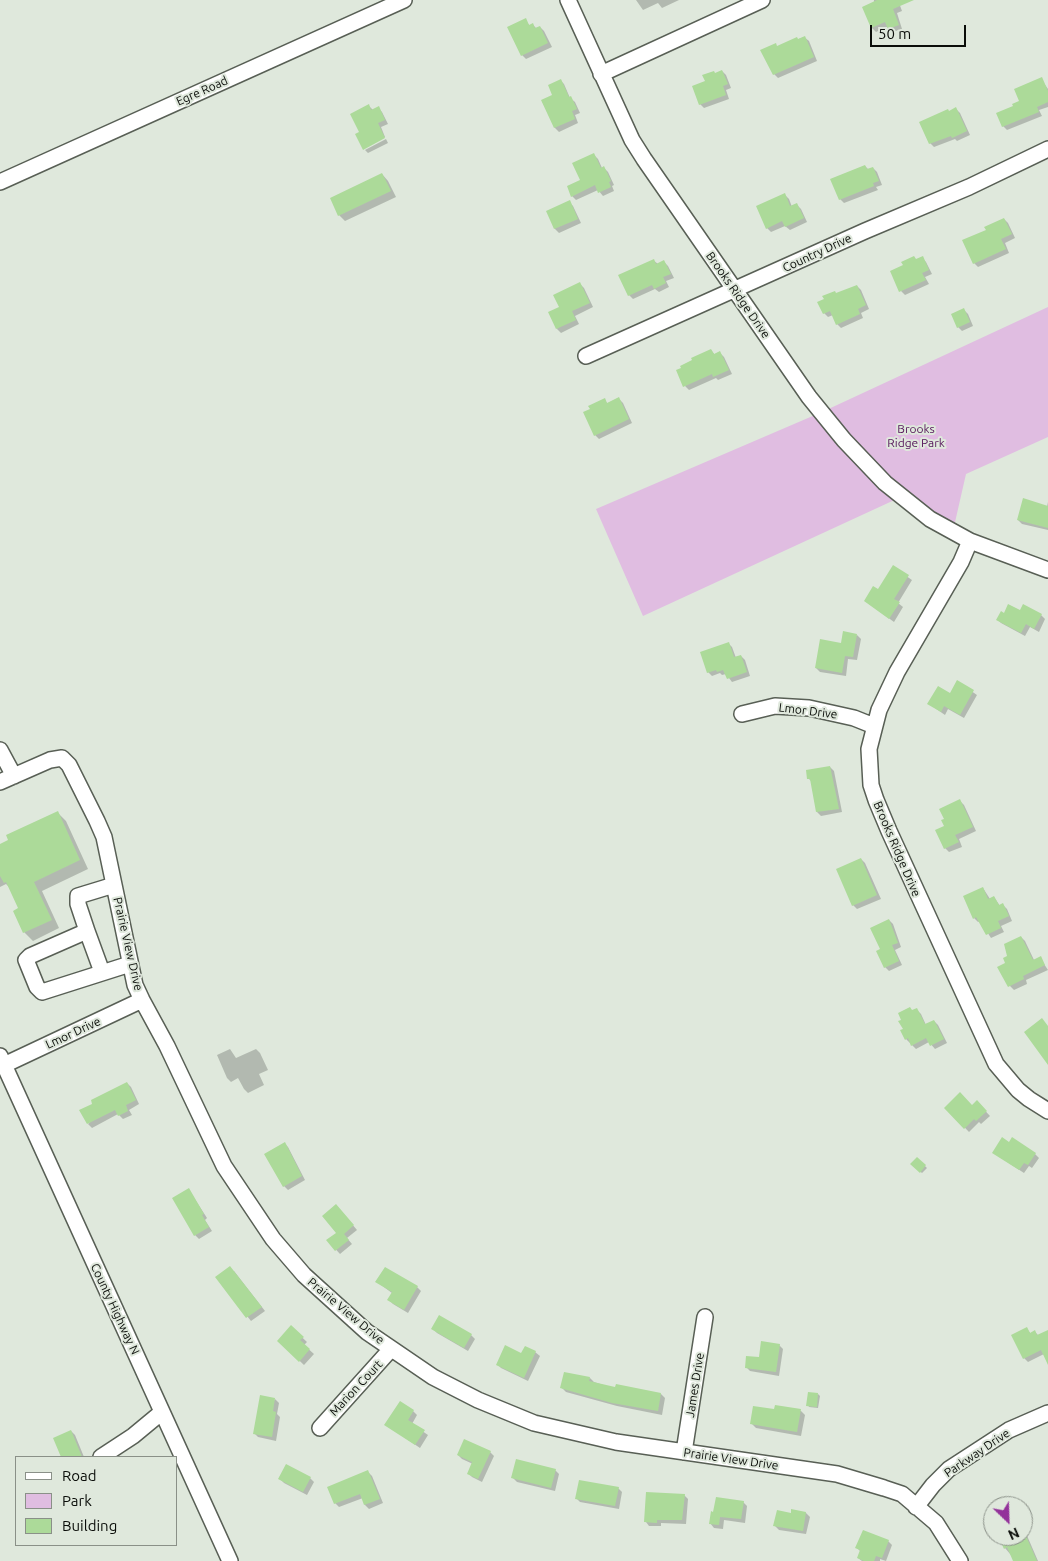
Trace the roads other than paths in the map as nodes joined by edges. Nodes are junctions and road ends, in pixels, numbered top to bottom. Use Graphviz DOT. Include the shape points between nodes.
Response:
graph roads {
  1 [pos="404,0"];
  2 [pos="568,0"];
  3 [pos="762,0"];
  4 [pos="601,74"];
  5 [pos="1048,149"];
  6 [pos="0,182"];
  7 [pos="735,291"];
  8 [pos="586,356"];
  9 [pos="970,541"];
  10 [pos="1048,570"];
  11 [pos="742,714"];
  12 [pos="874,726"];
  13 [pos="0,750"];
  14 [pos="7,779"];
  15 [pos="114,885"];
  16 [pos="87,931"];
  17 [pos="130,964"];
  18 [pos="102,972"];
  19 [pos="142,1000"];
  20 [pos="2,1061"];
  21 [pos="1048,1111"];
  22 [pos="705,1318"];
  23 [pos="391,1349"];
  24 [pos="162,1412"];
  25 [pos="1048,1413"];
  26 [pos="320,1428"];
  27 [pos="684,1452"];
  28 [pos="103,1456"];
  29 [pos="916,1506"];
  30 [pos="230,1561"];
  31 [pos="960,1561"];
  1 -- 6 [label="street, Egre Road"];
  2 -- 4 [label="street, Brooks Ridge Drive"];
  3 -- 4 [label="street"];
  4 -- 7 [label="street, Brooks Ridge Drive" via="632,140"];
  5 -- 7 [label="street, Country Drive"];
  7 -- 8 [label="street, Country Drive"];
  7 -- 9 [label="street, Brooks Ridge Drive" via="809,397 844,440 901,497"];
  9 -- 10 [label="street, Brooks Ridge Drive"];
  9 -- 12 [label="street, Brooks Ridge Drive" via="897,672"];
  11 -- 12 [label="street, Lmor Drive" via="775,706 809,708"];
  12 -- 21 [label="street, Brooks Ridge Drive" via="869,759 871,784 924,910 996,1064 1018,1090"];
  13 -- 14 [label="street"];
  14 -- 15 [label="street, Prairie View Drive" via="62,758 69,765 98,821"];
  15 -- 16 [label="street" via="78,896"];
  15 -- 17 [label="street, Prairie View Drive"];
  16 -- 18 [label="street"];
  16 -- 18 [label="street" via="26,960 42,992"];
  17 -- 18 [label="street"];
  17 -- 19 [label="street, Prairie View Drive"];
  19 -- 20 [label="street, Lmor Drive"];
  19 -- 23 [label="street, Prairie View Drive" via="224,1166 273,1240 304,1275 367,1332"];
  20 -- 24 [label="street, County Highway N"];
  22 -- 27 [label="street, James Drive"];
  23 -- 26 [label="street, Marion Court"];
  23 -- 27 [label="street, Prairie View Drive" via="433,1377 534,1423 616,1442"];
  24 -- 28 [label="street"];
  24 -- 30 [label="street, County Highway N"];
  25 -- 29 [label="street, Parkway Drive" via="1009,1430 949,1469"];
  27 -- 29 [label="street, Prairie View Drive" via="837,1474 902,1494"];
  29 -- 31 [label="street, Prairie View Drive" via="936,1523"];
}
